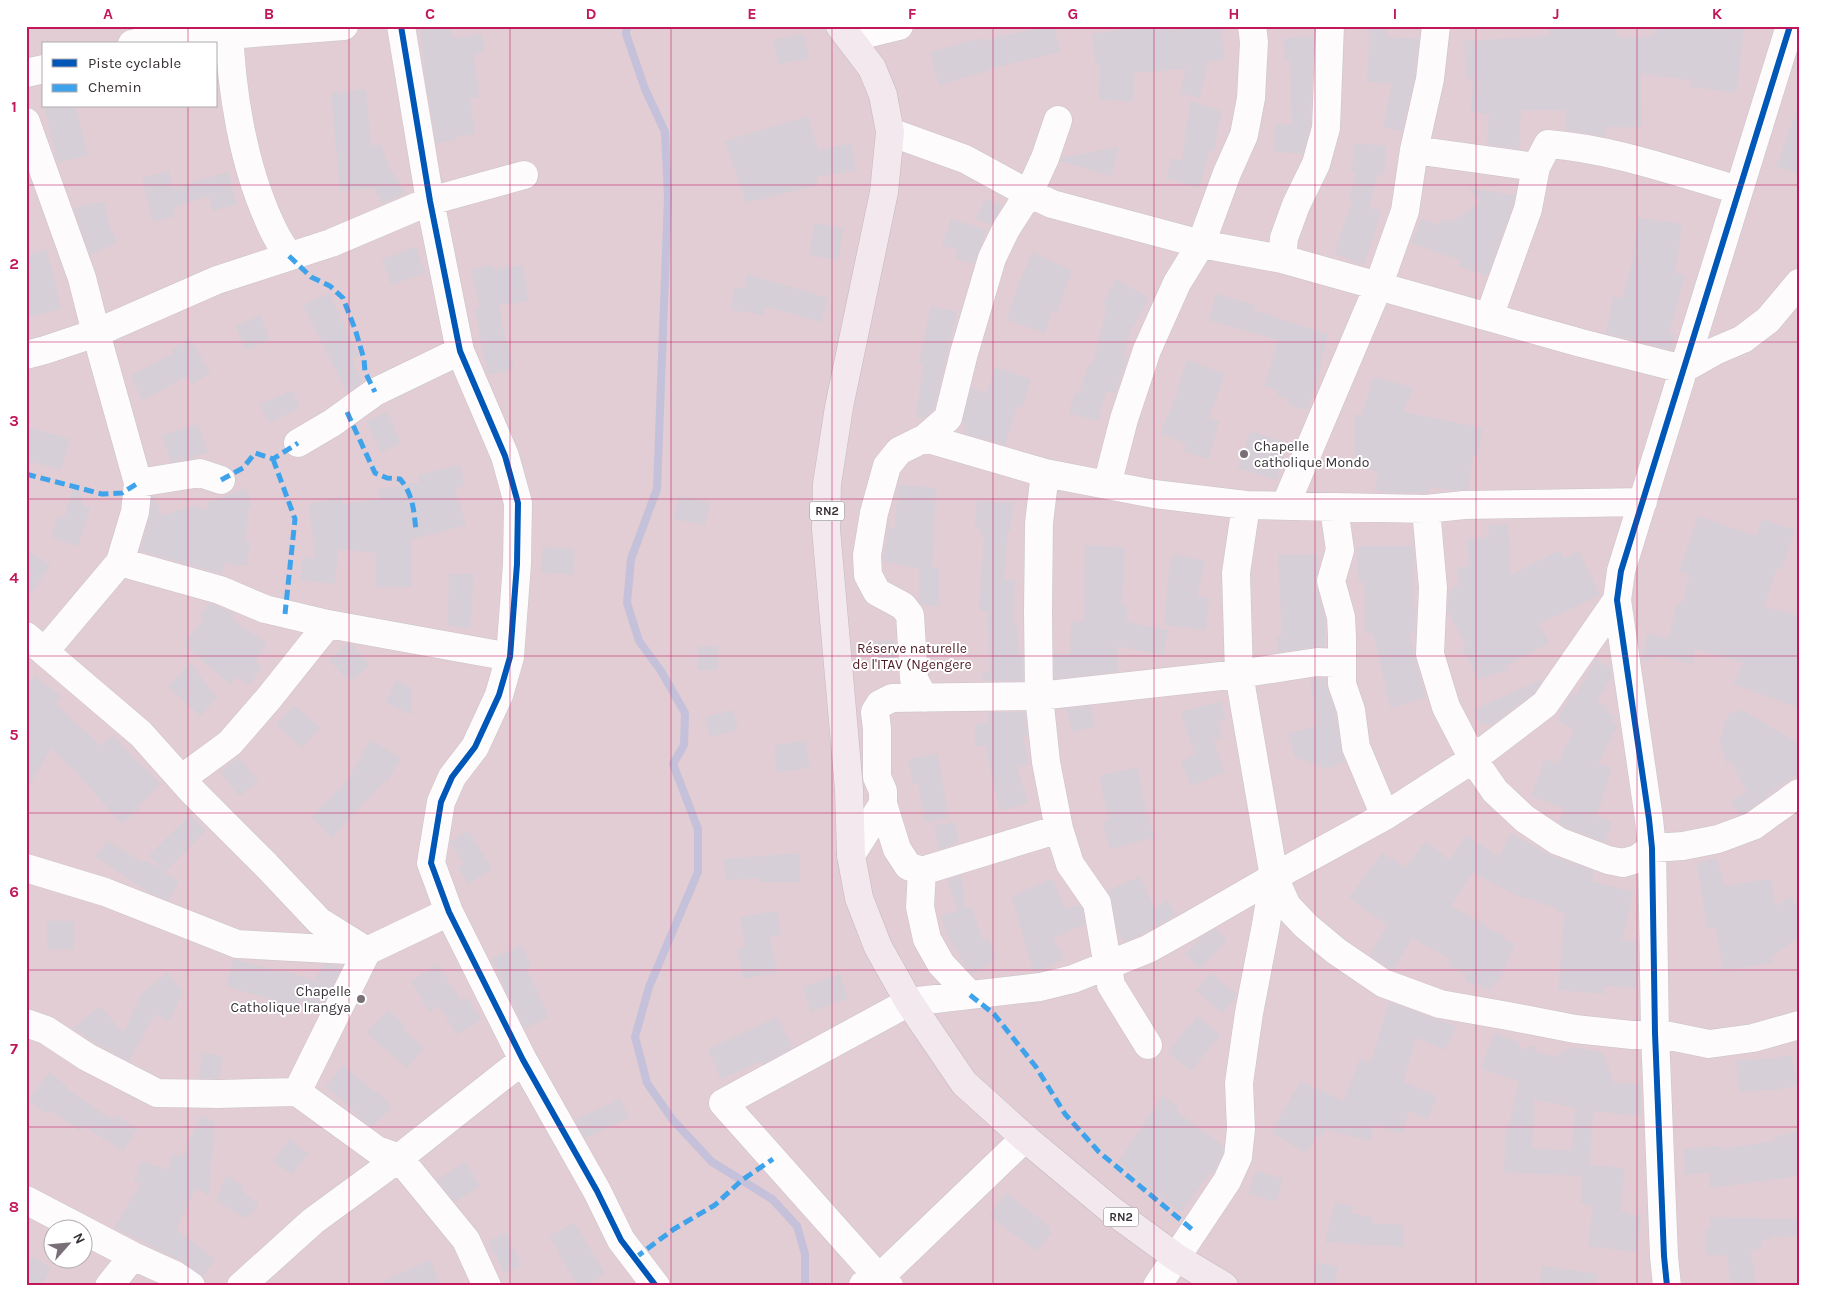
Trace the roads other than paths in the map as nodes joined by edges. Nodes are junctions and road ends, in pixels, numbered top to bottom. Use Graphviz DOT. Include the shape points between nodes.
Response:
graph roads {
  1 [pos="344,26"];
  2 [pos="400,26"];
  3 [pos="899,26"];
  4 [pos="1252,26"];
  5 [pos="1330,26"];
  6 [pos="1436,26"];
  7 [pos="1790,26"];
  8 [pos="229,31"];
  9 [pos="845,32"];
  10 [pos="140,42"];
  11 [pos="42,69"];
  12 [pos="26,73"];
  13 [pos="1058,120"];
  14 [pos="26,122"];
  15 [pos="890,132"];
  16 [pos="1414,150"];
  17 [pos="1542,155"];
  18 [pos="524,175"];
  19 [pos="1738,190"];
  20 [pos="1029,193"];
  21 [pos="430,201"];
  22 [pos="1201,244"];
  23 [pos="288,256"];
  24 [pos="1282,259"];
  25 [pos="1799,283"];
  26 [pos="1378,287"];
  27 [pos="1489,317"];
  28 [pos="96,333"];
  29 [pos="460,351"];
  30 [pos="26,355"];
  31 [pos="1683,369"];
  32 [pos="925,438"];
  33 [pos="298,443"];
  34 [pos="1045,473"];
  35 [pos="221,480"];
  36 [pos="138,483"];
  37 [pos="1107,485"];
  38 [pos="1642,502"];
  39 [pos="1246,505"];
  40 [pos="1285,506"];
  41 [pos="1334,508"];
  42 [pos="1426,509"];
  43 [pos="120,562"];
  44 [pos="1617,600"];
  45 [pos="328,624"];
  46 [pos="36,644"];
  47 [pos="510,657"];
  48 [pos="1342,663"];
  49 [pos="1239,674"];
  50 [pos="1039,696"];
  51 [pos="924,698"];
  52 [pos="1473,759"];
  53 [pos="182,779"];
  54 [pos="1799,793"];
  55 [pos="883,804"];
  56 [pos="1385,816"];
  57 [pos="1059,829"];
  58 [pos="1652,848"];
  59 [pos="851,855"];
  60 [pos="26,868"];
  61 [pos="922,871"];
  62 [pos="1274,877"];
  63 [pos="450,912"];
  64 [pos="367,951"];
  65 [pos="1108,966"];
  66 [pos="970,995"];
  67 [pos="909,1002"];
  68 [pos="26,1023"];
  69 [pos="1799,1025"];
  70 [pos="1655,1033"];
  71 [pos="1148,1045"];
  72 [pos="523,1060"];
  73 [pos="297,1092"];
  74 [pos="1025,1138"];
  75 [pos="399,1158"];
  76 [pos="26,1200"];
  77 [pos="133,1256"];
  78 [pos="1177,1258"];
  79 [pos="877,1283"];
  80 [pos="1162,1284"];
  81 [pos="109,1286"];
  82 [pos="192,1286"];
  83 [pos="240,1286"];
  84 [pos="487,1286"];
  85 [pos="656,1286"];
  86 [pos="1224,1286"];
  87 [pos="1667,1286"];
  1 -- 8 [label="street"];
  2 -- 21 [label="street"];
  3 -- 9 [label="street"];
  4 -- 22 [label="street" via="1252,98 1244,135"];
  5 -- 24 [label="street" via="1326,128 1316,164 1284,238"];
  6 -- 16 [label="street" via="1430,79"];
  7 -- 19 [label="street"];
  8 -- 10 [label="street" via="163,36"];
  8 -- 23 [label="street" via="232,80 242,133 270,224"];
  9 -- 15 [label="highway, RN2" via="872,68 883,95"];
  11 -- 12 [label="street"];
  13 -- 20 [label="street"];
  14 -- 28 [label="street" via="82,278"];
  15 -- 20 [label="street" via="965,158"];
  15 -- 59 [label="highway, RN2" via="884,192 839,407 827,484 826,529 849,789"];
  16 -- 17 [label="street"];
  16 -- 26 [label="street" via="1405,211"];
  17 -- 19 [label="street" via="1576,146"];
  17 -- 27 [label="street" via="1528,209"];
  18 -- 21 [label="street"];
  19 -- 31 [label="street"];
  20 -- 22 [label="street" via="1052,204"];
  20 -- 32 [label="street" via="992,258 948,418"];
  21 -- 23 [label="street" via="331,243"];
  21 -- 29 [label="street"];
  22 -- 24 [label="street"];
  22 -- 37 [label="street" via="1177,283 1147,350"];
  23 -- 28 [label="street" via="217,280"];
  24 -- 26 [label="street"];
  25 -- 31 [label="street" via="1768,320 1743,338"];
  26 -- 27 [label="street"];
  26 -- 40 [label="street"];
  27 -- 31 [label="street"];
  28 -- 30 [label="street"];
  28 -- 36 [label="street"];
  29 -- 33 [label="street" via="375,392"];
  29 -- 47 [label="street" via="505,456 518,503"];
  31 -- 38 [label="street"];
  32 -- 34 [label="street"];
  32 -- 51 [label="street" via="899,451 887,466 867,555 868,575 876,592 903,606 910,614 914,679"];
  34 -- 37 [label="street"];
  34 -- 50 [label="street" via="1039,522"];
  35 -- 36 [label="street" via="200,473"];
  36 -- 43 [label="street" via="135,512"];
  37 -- 39 [label="street"];
  38 -- 42 [label="street" via="1464,505"];
  38 -- 44 [label="street" via="1621,570"];
  39 -- 40 [label="street"];
  39 -- 49 [label="street" via="1236,573"];
  40 -- 41 [label="street"];
  41 -- 42 [label="street"];
  41 -- 48 [label="street" via="1340,550 1331,581 1341,617"];
  42 -- 52 [label="street" via="1433,588 1430,654 1446,707"];
  43 -- 45 [label="street" via="220,590 266,609"];
  43 -- 46 [label="street"];
  44 -- 52 [label="street" via="1545,704"];
  44 -- 58 [label="street"];
  45 -- 47 [label="street"];
  45 -- 53 [label="street" via="230,742"];
  46 -- 53 [label="street" via="141,734"];
  47 -- 63 [label="street" via="499,695 475,747 452,777 441,802 431,863"];
  48 -- 49 [label="street" via="1316,662"];
  48 -- 56 [label="street" via="1342,684 1356,748"];
  49 -- 50 [label="street"];
  49 -- 62 [label="street"];
  50 -- 51 [label="street"];
  50 -- 57 [label="street" via="1046,762"];
  51 -- 55 [label="street" via="892,698 880,704 875,712 877,777 883,791"];
  52 -- 56 [label="street"];
  52 -- 58 [label="street" via="1495,791 1525,819 1558,841 1623,863 1637,859"];
  53 -- 64 [label="street" via="319,921"];
  54 -- 58 [label="street" via="1753,826 1727,836 1683,846"];
  55 -- 59 [label="street"];
  55 -- 61 [label="street" via="897,849 908,866"];
  56 -- 62 [label="street"];
  57 -- 61 [label="street"];
  57 -- 65 [label="street" via="1070,864 1097,903"];
  58 -- 70 [label="street"];
  59 -- 67 [label="highway, RN2" via="859,898 878,947"];
  60 -- 64 [label="street" via="105,892 237,944"];
  61 -- 66 [label="street" via="920,907 928,939 941,964"];
  62 -- 65 [label="street" via="1148,949"];
  62 -- 70 [label="street" via="1287,906 1306,926 1384,983 1440,1004 1575,1029 1632,1035"];
  62 -- 78 [label="street" via="1239,1083 1241,1129 1238,1157 1227,1181"];
  63 -- 64 [label="street"];
  63 -- 72 [label="street"];
  64 -- 73 [label="street"];
  65 -- 66 [label="street" via="1040,987"];
  65 -- 71 [label="street" via="1111,985"];
  66 -- 67 [label="street"];
  67 -- 74 [label="highway, RN2" via="964,1083"];
  67 -- 79 [label="street" via="723,1103"];
  68 -- 73 [label="street" via="46,1030 87,1057 157,1093"];
  69 -- 70 [label="street" via="1753,1038 1709,1044"];
  70 -- 87 [label="street"];
  72 -- 75 [label="street"];
  72 -- 85 [label="street" via="621,1240"];
  73 -- 75 [label="street" via="377,1150"];
  74 -- 78 [label="highway, RN2" via="1110,1209"];
  74 -- 79 [label="street"];
  75 -- 83 [label="street" via="313,1221"];
  75 -- 84 [label="street" via="466,1240"];
  76 -- 77 [label="street"];
  77 -- 81 [label="street"];
  77 -- 82 [label="street"];
  78 -- 80 [label="street"];
  78 -- 86 [label="highway, RN2"];
}
